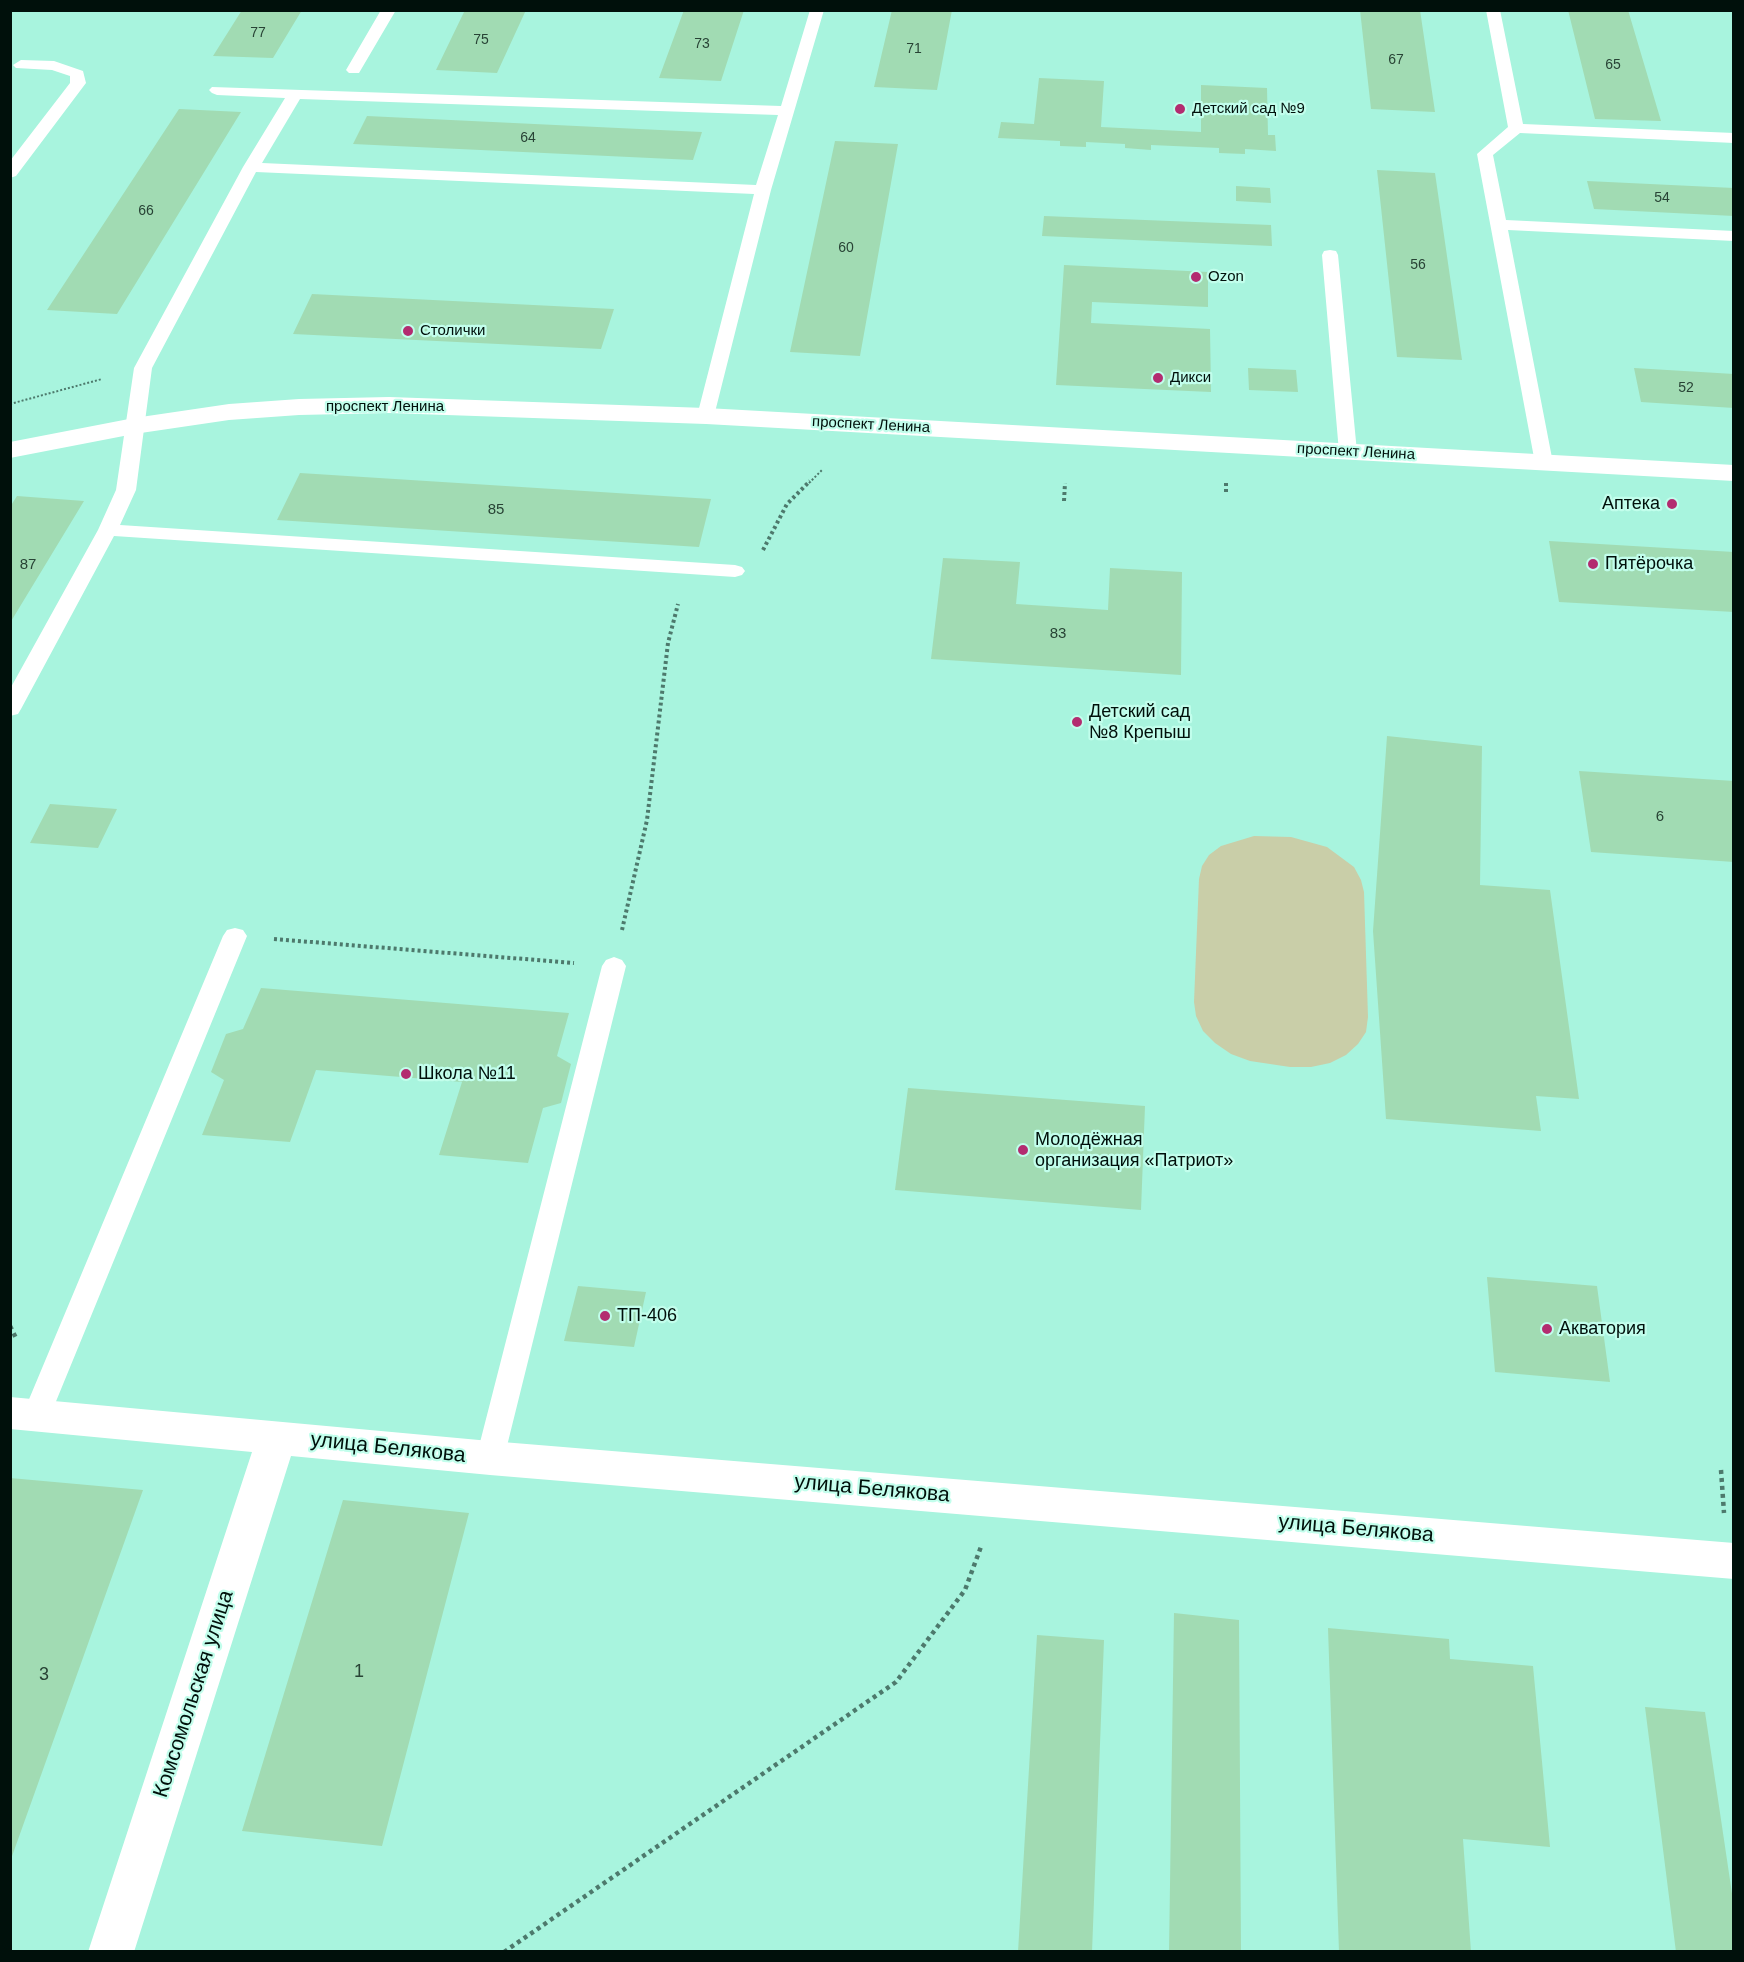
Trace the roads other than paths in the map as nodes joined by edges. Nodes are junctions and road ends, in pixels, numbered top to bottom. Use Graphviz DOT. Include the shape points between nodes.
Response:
graph roads {
  1 [pos="389,10"];
  2 [pos="817,10"];
  3 [pos="1493,10"];
  4 [pos="16,64"];
  5 [pos="354,70"];
  6 [pos="10,78"];
  7 [pos="218,90"];
  8 [pos="295,94"];
  9 [pos="788,111"];
  10 [pos="1516,128"];
  11 [pos="1734,138"];
  12 [pos="251,167"];
  13 [pos="10,173"];
  14 [pos="763,190"];
  15 [pos="1499,225"];
  16 [pos="1734,236"];
  17 [pos="1330,255"];
  18 [pos="706,416"];
  19 [pos="134,426"];
  20 [pos="10,450"];
  21 [pos="1347,452"];
  22 [pos="1544,463"];
  23 [pos="1734,473"];
  24 [pos="108,530"];
  25 [pos="735,571"];
  26 [pos="10,710"];
  27 [pos="235,936"];
  28 [pos="614,966"];
  29 [pos="23,1414"];
  30 [pos="277,1437"];
  31 [pos="490,1458"];
  32 [pos="1734,1561"];
  33 [pos="111,1952"];
  1 -- 5 [label="lane"];
  2 -- 9 [label="lane"];
  3 -- 10 [label="lane"];
  4 -- 6 [label="lane"];
  4 -- 13 [label="lane" via="54,66 78,74 78,83"];
  7 -- 8 [label="lane"];
  8 -- 9 [label="lane"];
  8 -- 12 [label="lane"];
  9 -- 14 [label="lane"];
  10 -- 11 [label="lane"];
  10 -- 15 [label="lane" via="1485,154"];
  12 -- 14 [label="lane"];
  12 -- 19 [label="lane" via="143,368"];
  14 -- 18 [label="lane"];
  15 -- 16 [label="lane"];
  15 -- 22 [label="lane"];
  17 -- 21 [label="lane"];
  18 -- 19 [label="street, проспект Ленина" via="389,405 229,412"];
  18 -- 21 [label="street, проспект Ленина"];
  19 -- 20 [label="street, проспект Ленина"];
  19 -- 24 [label="lane" via="126,490"];
  21 -- 22 [label="street, проспект Ленина"];
  22 -- 23 [label="street, проспект Ленина"];
  24 -- 25 [label="lane"];
  24 -- 26 [label="lane"];
  27 -- 29 [label="lane"];
  28 -- 31 [label="lane"];
  29 -- 30 [label="street, улица Белякова"];
  30 -- 31 [label="street, улица Белякова"];
  30 -- 33 [label="street, Комсомольская улица"];
  31 -- 32 [label="street, улица Белякова"];
}
